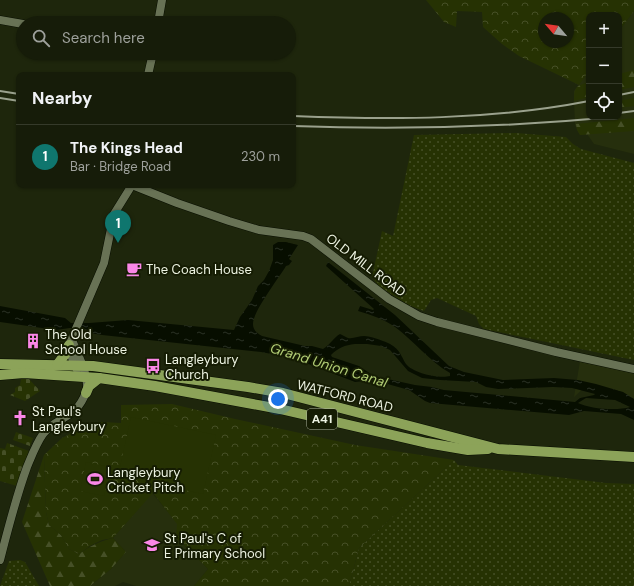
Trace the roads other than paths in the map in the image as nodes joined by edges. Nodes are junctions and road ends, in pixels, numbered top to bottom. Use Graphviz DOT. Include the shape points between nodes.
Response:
graph roads {
  1 [pos="162,0"];
  2 [pos="159,16"];
  3 [pos="0,20"];
  4 [pos="16,23"];
  5 [pos="151,60"];
  6 [pos="149,72"];
  7 [pos="130,188"];
  8 [pos="140,188"];
  9 [pos="72,340"];
  10 [pos="0,364"];
  11 [pos="57,365"];
  12 [pos="79,366"];
  13 [pos="634,369"];
  14 [pos="0,375"];
  15 [pos="82,377"];
  16 [pos="98,378"];
  17 [pos="84,395"];
  18 [pos="498,449"];
  19 [pos="634,456"];
  20 [pos="0,560"];
  1 -- 2 [label="street"];
  3 -- 4 [label="street"];
  5 -- 6 [label="street"];
  7 -- 9 [label="street" via="114,214 104,263"];
  8 -- 13 [label="street, OLD MILL ROAD" via="229,221 260,230 311,239 376,291 418,316 556,352"];
  9 -- 11 [label="highway"];
  9 -- 12 [label="street" via="70,353"];
  10 -- 11 [label="highway, WATFORD ROAD / A41"];
  11 -- 12 [label="highway, WATFORD ROAD / A41"];
  12 -- 15 [label="street"];
  12 -- 18 [label="highway, WATFORD ROAD / A41" via="276,392"];
  14 -- 15 [label="highway, WATFORD ROAD / A41" via="24,373"];
  15 -- 16 [label="highway, WATFORD ROAD / A41"];
  15 -- 17 [label="street"];
  16 -- 17 [label="highway"];
  16 -- 18 [label="highway, WATFORD ROAD / A41" via="280,409 427,443 468,450"];
  17 -- 20 [label="street" via="76,410 50,427 34,449 19,489"];
  18 -- 19 [label="highway, WATFORD ROAD / A41"];
}
